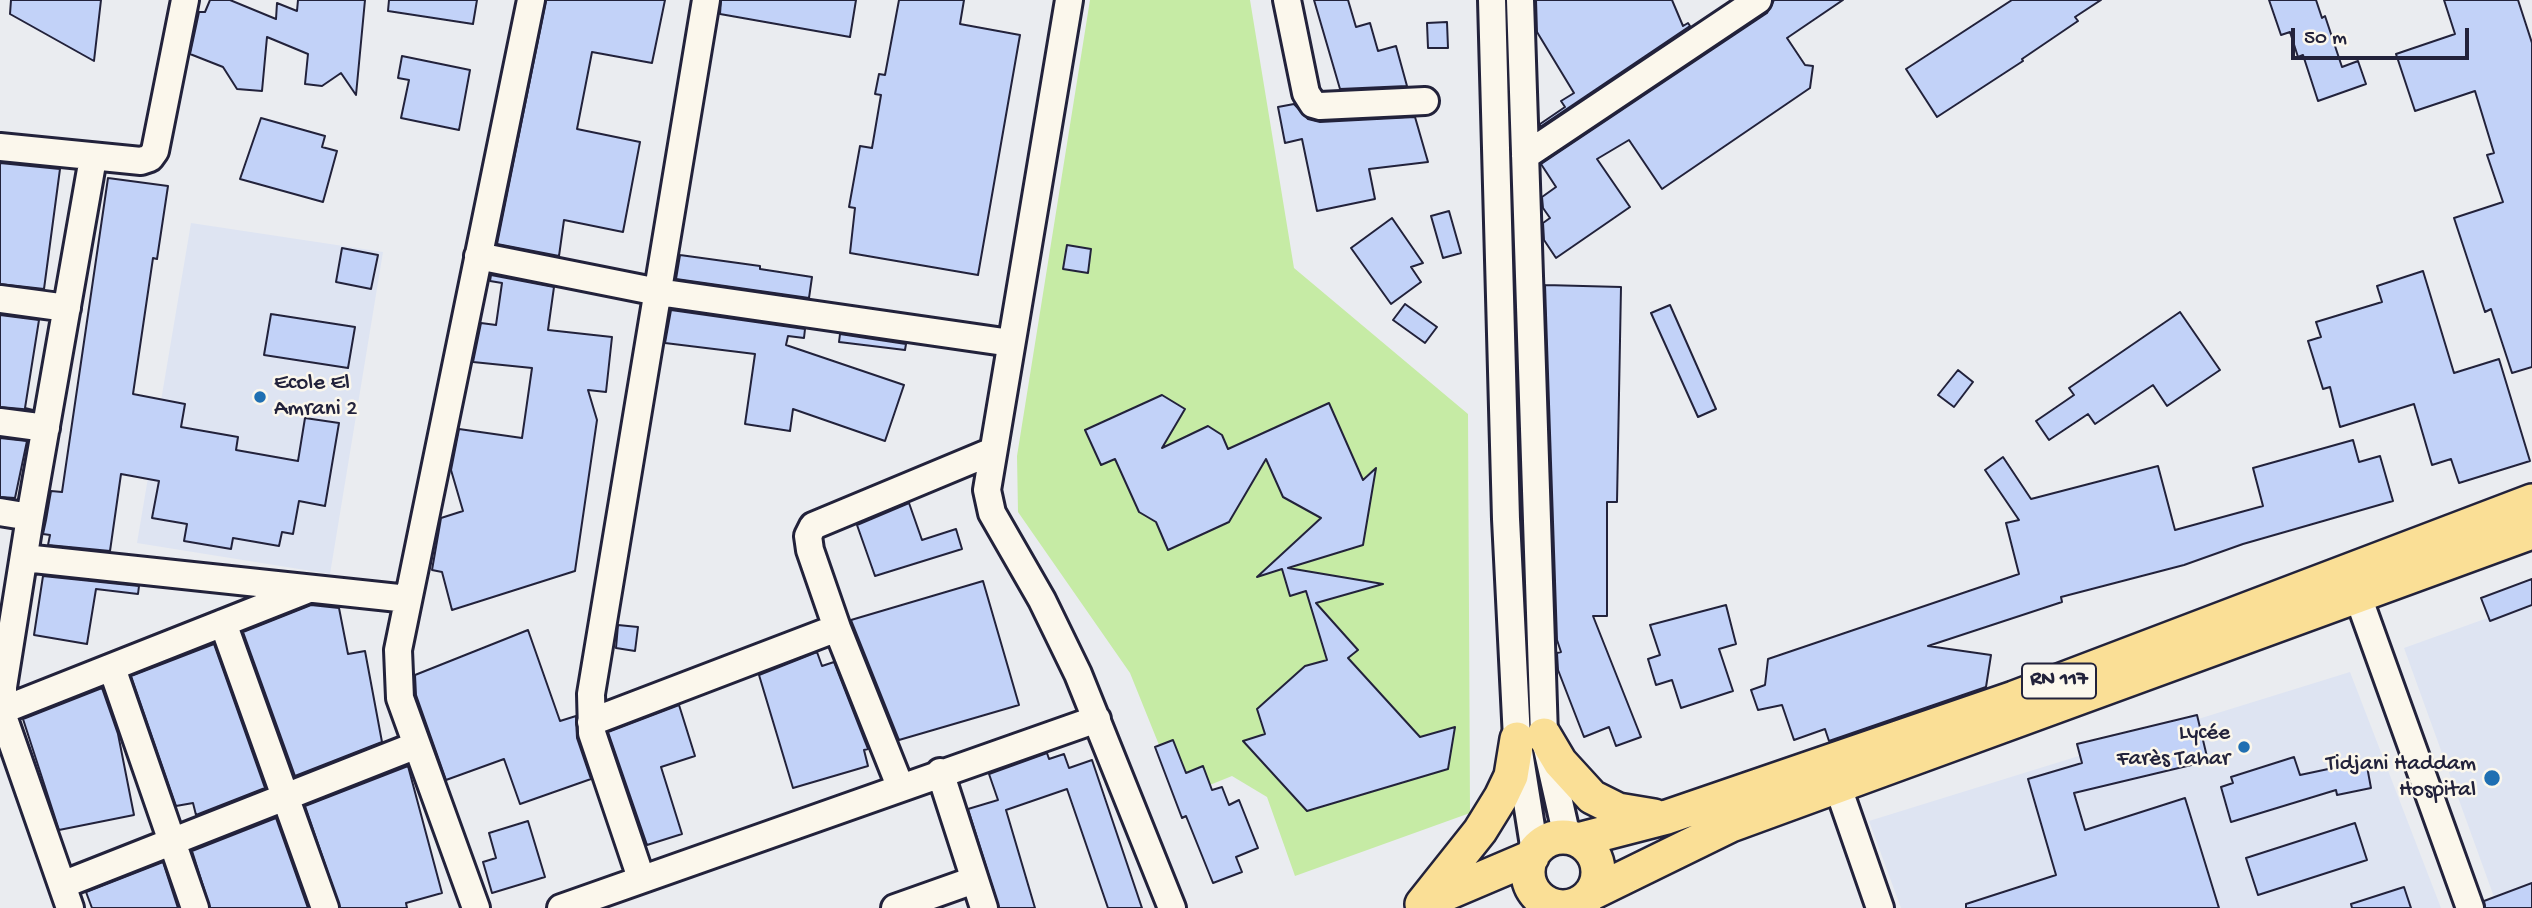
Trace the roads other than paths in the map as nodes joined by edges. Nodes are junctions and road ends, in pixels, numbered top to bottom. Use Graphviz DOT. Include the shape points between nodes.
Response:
graph roads {
  1 [pos="185,0"];
  2 [pos="531,0"];
  3 [pos="706,0"];
  4 [pos="1069,0"];
  5 [pos="1287,0"];
  6 [pos="1492,0"];
  7 [pos="1520,0"];
  8 [pos="1758,0"];
  9 [pos="1425,101"];
  10 [pos="0,147"];
  11 [pos="1525,156"];
  12 [pos="93,158"];
  13 [pos="478,256"];
  14 [pos="658,292"];
  15 [pos="0,299"];
  16 [pos="67,309"];
  17 [pos="1011,343"];
  18 [pos="0,422"];
  19 [pos="46,428"];
  20 [pos="993,451"];
  21 [pos="2532,501"];
  22 [pos="0,512"];
  23 [pos="30,517"];
  24 [pos="2532,532"];
  25 [pos="24,558"];
  26 [pos="2353,584"];
  27 [pos="307,589"];
  28 [pos="408,599"];
  29 [pos="223,624"];
  30 [pos="837,628"];
  31 [pos="112,668"];
  32 [pos="3,710"];
  33 [pos="1097,719"];
  34 [pos="591,722"];
  35 [pos="1531,737"];
  36 [pos="4,739"];
  37 [pos="417,745"];
  38 [pos="940,772"];
  39 [pos="1833,774"];
  40 [pos="900,786"];
  41 [pos="285,796"];
  42 [pos="1667,817"];
  43 [pos="1572,838"];
  44 [pos="170,840"];
  45 [pos="1533,854"];
  46 [pos="641,878"];
  47 [pos="974,880"];
  48 [pos="1590,894"];
  49 [pos="66,896"];
  50 [pos="1417,906"];
  51 [pos="1545,906"];
  52 [pos="195,908"];
  53 [pos="325,908"];
  54 [pos="476,908"];
  55 [pos="561,908"];
  56 [pos="895,908"];
  57 [pos="984,908"];
  58 [pos="1172,908"];
  59 [pos="1880,908"];
  60 [pos="2470,908"];
  1 -- 12 [label="street" via="152,156 141,162"];
  2 -- 13 [label="street"];
  3 -- 14 [label="street"];
  4 -- 17 [label="street"];
  5 -- 9 [label="street" via="1306,93 1313,104"];
  6 -- 35 [label="street" via="1506,519"];
  7 -- 11 [label="street"];
  8 -- 11 [label="street"];
  10 -- 12 [label="street"];
  11 -- 35 [label="street"];
  12 -- 16 [label="street"];
  13 -- 14 [label="street"];
  13 -- 28 [label="street"];
  14 -- 17 [label="street"];
  14 -- 34 [label="street" via="591,694"];
  15 -- 16 [label="street"];
  16 -- 19 [label="street"];
  17 -- 20 [label="street"];
  18 -- 19 [label="street"];
  19 -- 23 [label="street"];
  20 -- 30 [label="street" via="813,526 808,536 810,550"];
  20 -- 33 [label="street" via="987,490 992,513 1042,600"];
  21 -- 26 [label="main road, RN 117"];
  22 -- 23 [label="street"];
  23 -- 25 [label="street"];
  24 -- 26 [label="main road, RN 117"];
  25 -- 27 [label="street"];
  25 -- 32 [label="street"];
  26 -- 39 [label="main road, RN 117" via="2014,698"];
  26 -- 60 [label="street"];
  27 -- 28 [label="street"];
  27 -- 29 [label="street"];
  28 -- 37 [label="street" via="397,669 400,698"];
  29 -- 31 [label="street"];
  29 -- 41 [label="street"];
  30 -- 34 [label="street"];
  30 -- 40 [label="street"];
  31 -- 32 [label="street"];
  31 -- 44 [label="street"];
  32 -- 36 [label="street"];
  33 -- 38 [label="street"];
  33 -- 58 [label="street"];
  34 -- 46 [label="street"];
  35 -- 42 [label="main road" via="1592,797 1618,810"];
  35 -- 43 [label="street"];
  35 -- 45 [label="street"];
  35 -- 50 [label="main road" via="1479,831"];
  36 -- 49 [label="street"];
  37 -- 41 [label="street"];
  37 -- 54 [label="street"];
  38 -- 40 [label="street"];
  38 -- 47 [label="street"];
  39 -- 42 [label="main road, RN 117"];
  39 -- 48 [label="main road, RN 117"];
  39 -- 59 [label="street"];
  40 -- 46 [label="street"];
  41 -- 44 [label="street"];
  41 -- 53 [label="street"];
  42 -- 43 [label="main road, RN 117"];
  43 -- 45 [label="main road" via="1555,838"];
  43 -- 48 [label="main road" via="1587,846 1597,864"];
  44 -- 49 [label="street"];
  44 -- 52 [label="street"];
  45 -- 50 [label="main road"];
  45 -- 51 [label="main road" via="1529,880"];
  46 -- 55 [label="street"];
  47 -- 56 [label="street"];
  47 -- 57 [label="street"];
  48 -- 51 [label="main road" via="1572,906"];
}
